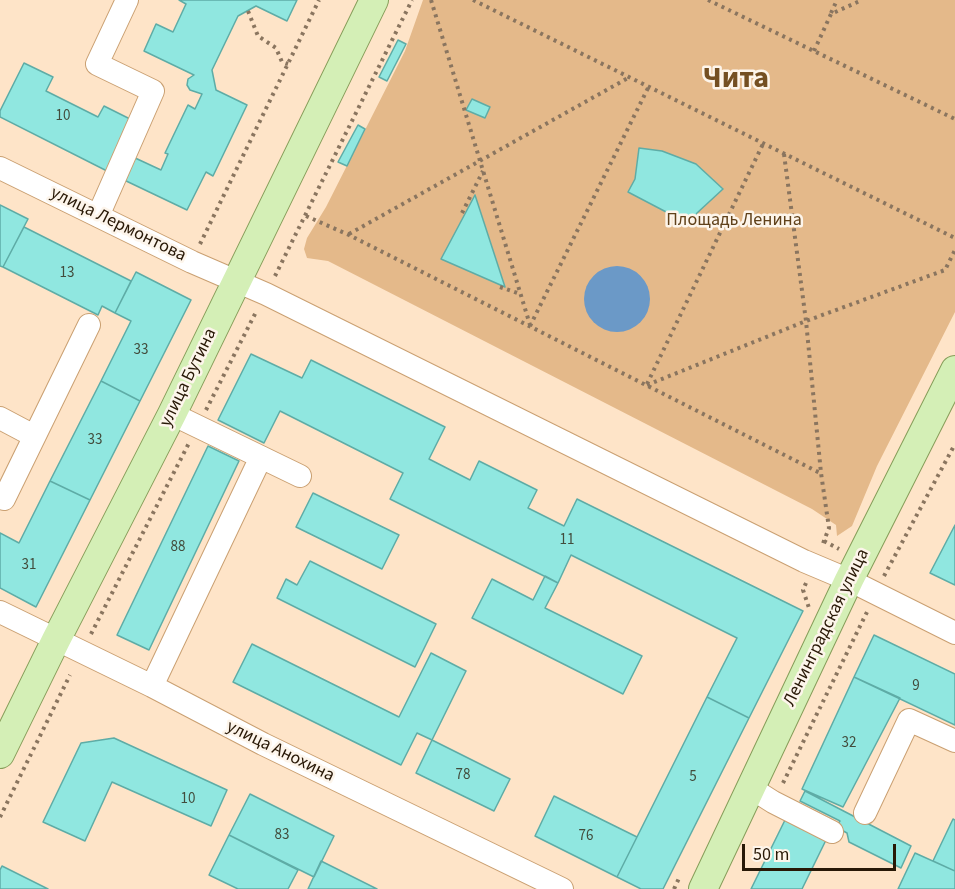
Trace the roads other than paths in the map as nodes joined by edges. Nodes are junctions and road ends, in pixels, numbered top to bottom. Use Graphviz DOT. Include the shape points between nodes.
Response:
graph roads {
  1 [pos="127,0"];
  2 [pos="374,0"];
  3 [pos="0,168"];
  4 [pos="98,216"];
  5 [pos="237,281"];
  6 [pos="89,325"];
  7 [pos="955,370"];
  8 [pos="172,414"];
  9 [pos="0,418"];
  10 [pos="34,436"];
  11 [pos="261,457"];
  12 [pos="300,476"];
  13 [pos="0,497"];
  14 [pos="849,580"];
  15 [pos="0,612"];
  16 [pos="955,633"];
  17 [pos="56,640"];
  18 [pos="152,686"];
  19 [pos="955,741"];
  20 [pos="0,754"];
  21 [pos="762,795"];
  22 [pos="865,813"];
  23 [pos="832,832"];
  24 [pos="562,889"];
  25 [pos="703,889"];
  1 -- 4 [label="street" via="97,64 153,91"];
  2 -- 5 [label="main road, улица Бутина"];
  3 -- 4 [label="street, улица Лермонтова"];
  4 -- 5 [label="street, улица Лермонтова"];
  5 -- 8 [label="main road, улица Бутина"];
  5 -- 14 [label="street, улица Лермонтова"];
  6 -- 10 [label="street"];
  7 -- 14 [label="main road, Ленинградская улица"];
  8 -- 11 [label="street"];
  8 -- 17 [label="main road, улица Бутина"];
  9 -- 10 [label="street"];
  10 -- 13 [label="street" via="4,499"];
  11 -- 12 [label="street"];
  11 -- 18 [label="street"];
  14 -- 16 [label="street"];
  14 -- 21 [label="main road, Ленинградская улица"];
  15 -- 17 [label="street, улица Анохина"];
  17 -- 18 [label="street, улица Анохина"];
  17 -- 20 [label="main road, улица Бутина"];
  18 -- 24 [label="street, улица Анохина"];
  19 -- 22 [label="street" via="909,720"];
  21 -- 23 [label="street"];
  21 -- 25 [label="main road, Ленинградская улица"];
}
